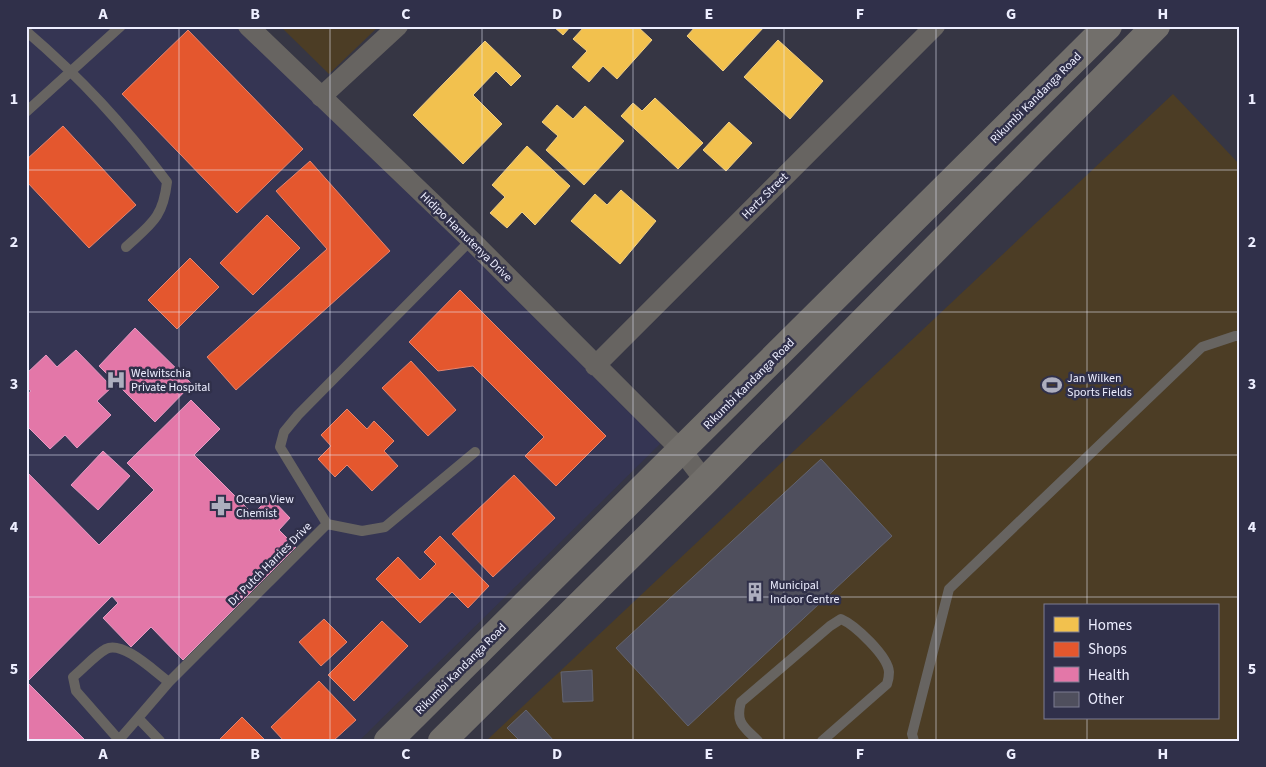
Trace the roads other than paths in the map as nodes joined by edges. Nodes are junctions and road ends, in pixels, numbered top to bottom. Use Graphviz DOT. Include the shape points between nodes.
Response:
graph roads {
  1 [pos="121,26"];
  2 [pos="248,26"];
  3 [pos="398,26"];
  4 [pos="934,26"];
  5 [pos="1108,26"];
  6 [pos="1156,26"];
  7 [pos="26,31"];
  8 [pos="72,70"];
  9 [pos="321,97"];
  10 [pos="26,112"];
  11 [pos="471,240"];
  12 [pos="126,246"];
  13 [pos="1240,336"];
  14 [pos="595,366"];
  15 [pos="682,451"];
  16 [pos="475,452"];
  17 [pos="705,481"];
  18 [pos="327,524"];
  19 [pos="170,682"];
  20 [pos="138,718"];
  21 [pos="118,741"];
  22 [pos="160,741"];
  23 [pos="388,741"];
  24 [pos="442,741"];
  25 [pos="758,741"];
  26 [pos="822,741"];
  27 [pos="914,741"];
  1 -- 8 [label="lane"];
  2 -- 9 [label="street, Hidipo Hamutenya Drive"];
  3 -- 9 [label="street"];
  4 -- 14 [label="street, Hertz Street"];
  5 -- 15 [label="main road, Rikumbi Kandanga Road"];
  6 -- 17 [label="main road"];
  7 -- 8 [label="lane"];
  8 -- 10 [label="lane"];
  8 -- 12 [label="lane" via="129,132 167,182 165,202 155,221"];
  9 -- 11 [label="street, Hidipo Hamutenya Drive"];
  11 -- 14 [label="street, Hidipo Hamutenya Drive"];
  11 -- 18 [label="lane, Dr. Putch Harries Drive" via="284,432 280,447"];
  13 -- 27 [label="lane" via="1202,348 949,589 912,734"];
  14 -- 15 [label="street, Hidipo Hamutenya Drive"];
  15 -- 17 [label="street, Hidipo Hamutenya Drive"];
  15 -- 23 [label="main road, Rikumbi Kandanga Road"];
  16 -- 18 [label="lane" via="385,527 362,531"];
  17 -- 24 [label="main road"];
  18 -- 19 [label="lane, Dr. Putch Harries Drive"];
  19 -- 20 [label="lane, Dr. Putch Harries Drive"];
  19 -- 21 [label="lane" via="116,646 107,648 73,677 76,691"];
  20 -- 21 [label="lane, Dr. Putch Harries Drive"];
  20 -- 22 [label="lane"];
  25 -- 26 [label="lane" via="740,723 741,702 841,619 852,624 884,658 889,671 887,684"];
}
